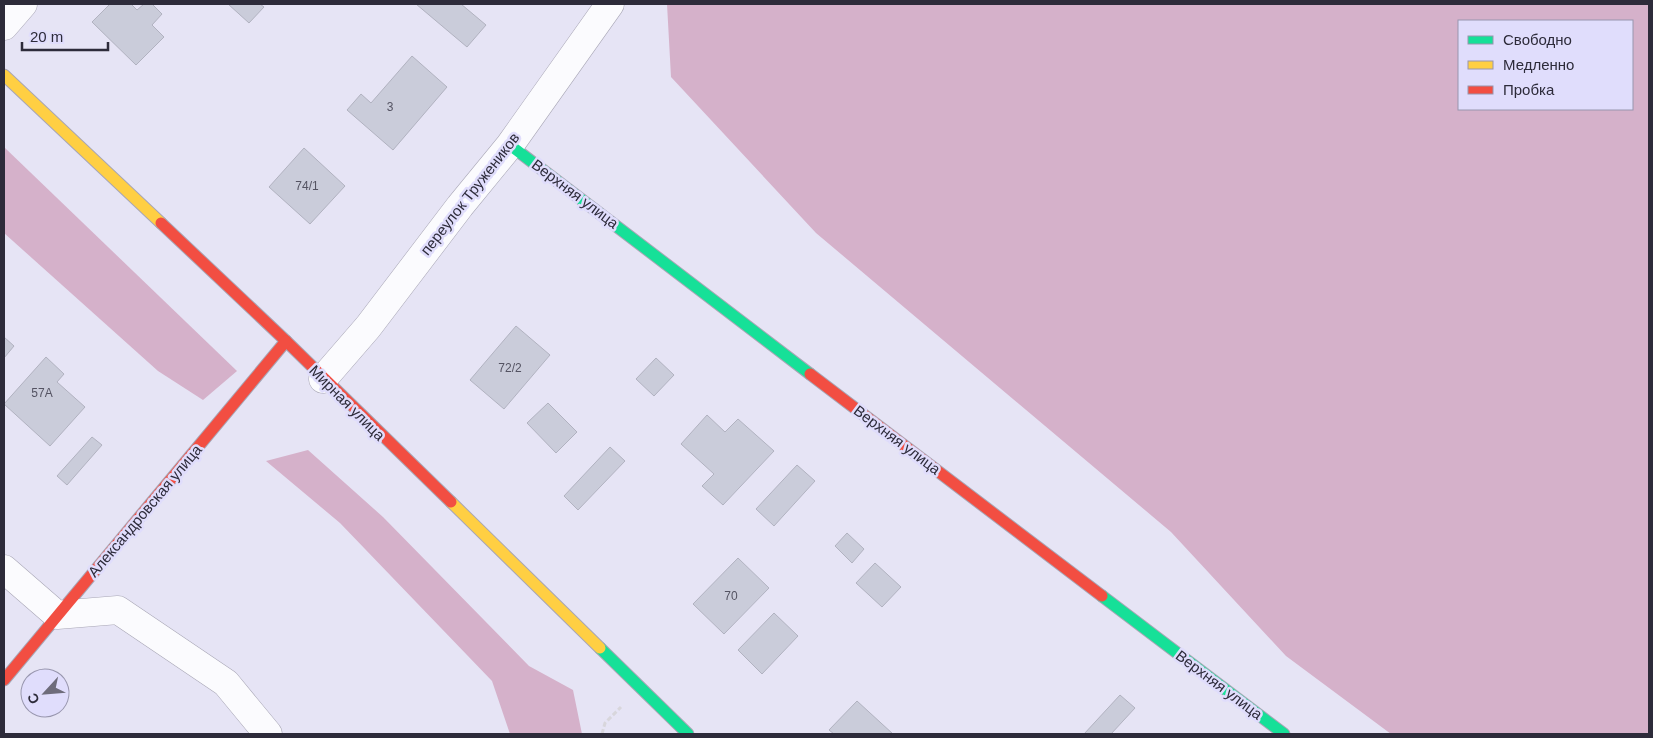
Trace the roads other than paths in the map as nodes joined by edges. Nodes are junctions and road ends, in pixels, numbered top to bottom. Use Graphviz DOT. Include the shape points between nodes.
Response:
graph roads {
  1 [pos="23,4"];
  2 [pos="610,4"];
  3 [pos="4,26"];
  4 [pos="4,75"];
  5 [pos="510,145"];
  6 [pos="286,341"];
  7 [pos="323,380"];
  8 [pos="4,569"];
  9 [pos="58,616"];
  10 [pos="4,680"];
  11 [pos="268,734"];
  12 [pos="688,734"];
  13 [pos="1284,734"];
  1 -- 3 [label="street"];
  2 -- 5 [label="street, переулок Тружеников"];
  4 -- 6 [label="street, Мирная улица"];
  5 -- 7 [label="street, переулок Тружеников" via="368,328"];
  5 -- 13 [label="street, Верхняя улица"];
  6 -- 7 [label="street, Мирная улица"];
  6 -- 9 [label="street, Александровская улица"];
  7 -- 12 [label="street, Мирная улица"];
  8 -- 9 [label="street"];
  9 -- 10 [label="street, Александровская улица"];
  9 -- 11 [label="street" via="118,610 226,683"];
}
